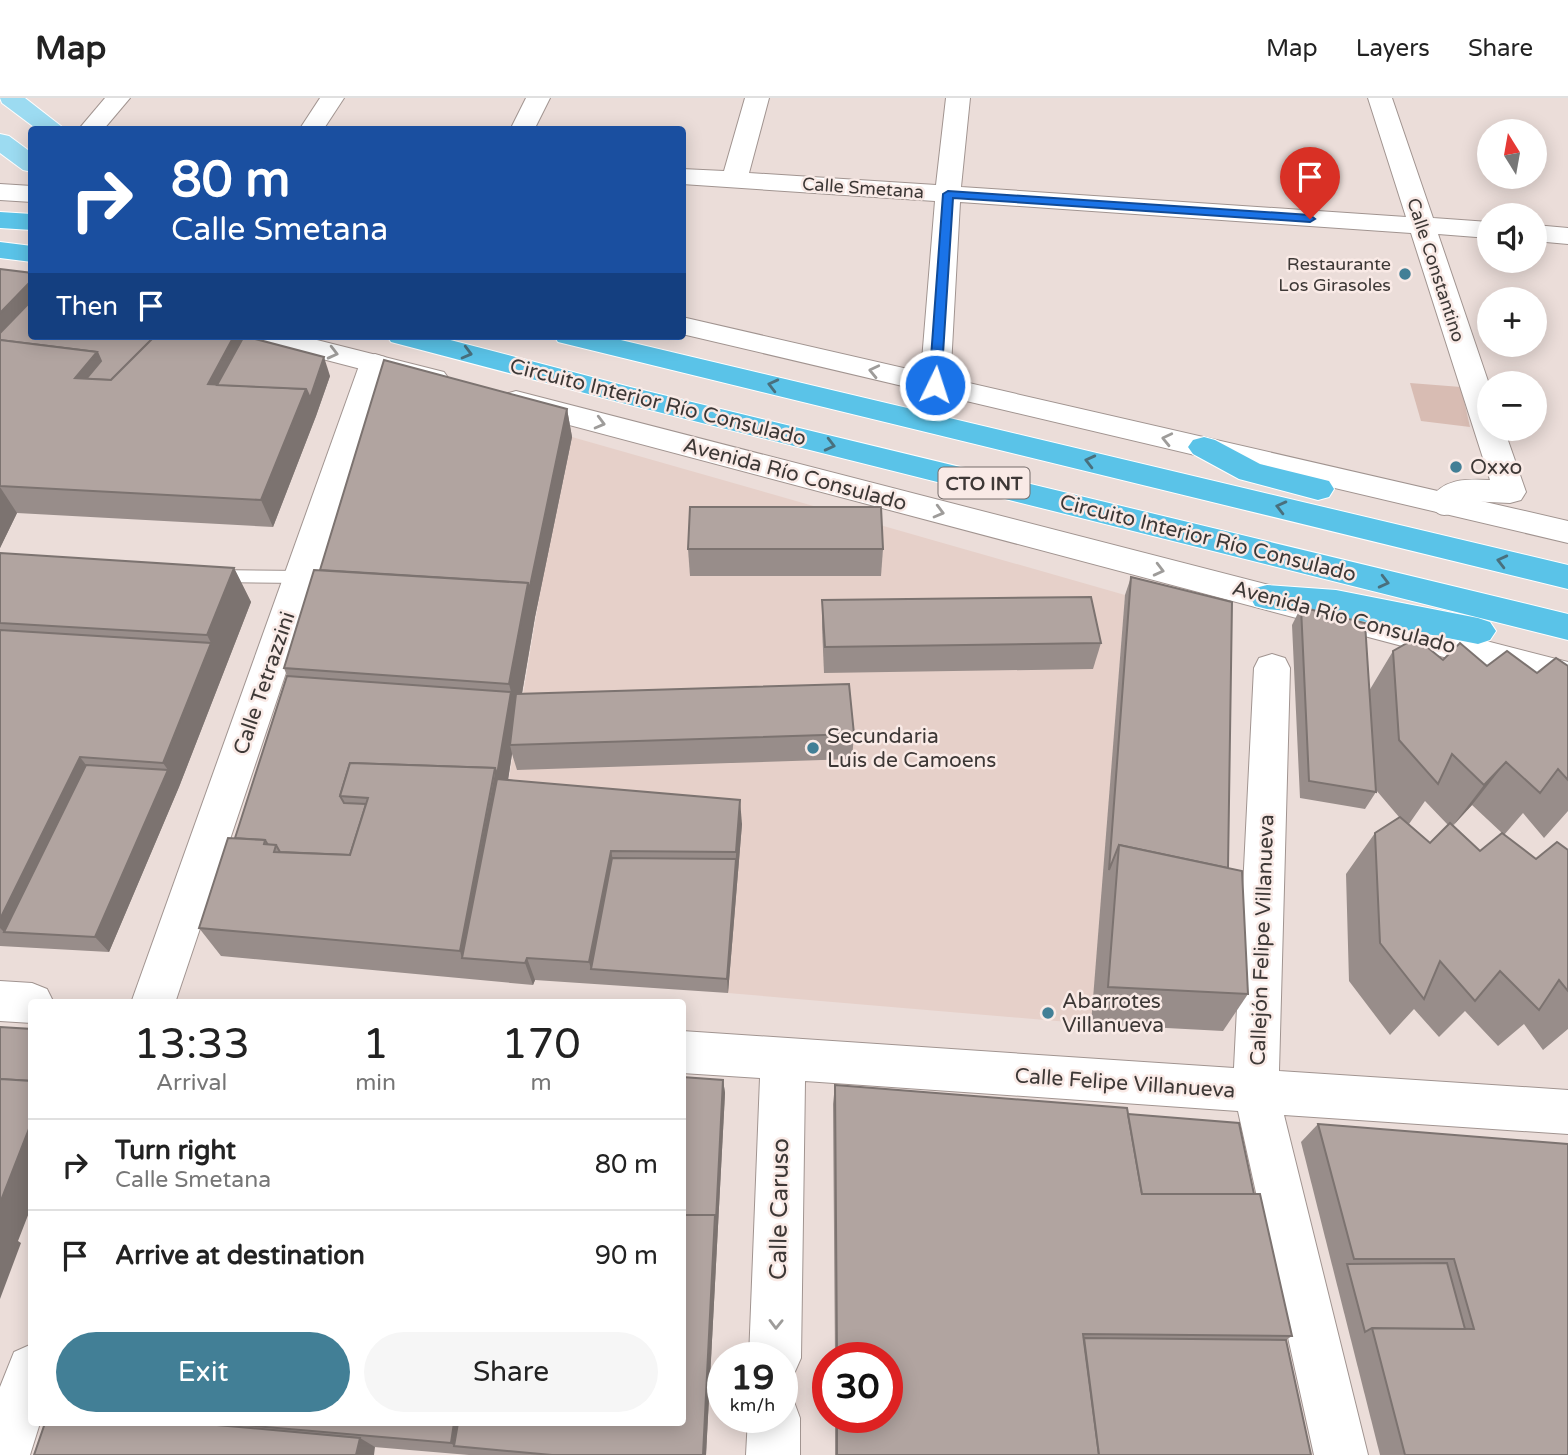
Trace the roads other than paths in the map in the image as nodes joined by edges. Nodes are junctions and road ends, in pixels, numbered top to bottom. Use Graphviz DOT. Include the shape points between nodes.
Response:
graph roads {
  1 [pos="10,98"];
  2 [pos="118,98"];
  3 [pos="332,98"];
  4 [pos="538,98"];
  5 [pos="757,98"];
  6 [pos="958,98"];
  7 [pos="1380,98"];
  8 [pos="48,126"];
  9 [pos="94,126"];
  10 [pos="313,126"];
  11 [pos="524,126"];
  12 [pos="0,141"];
  13 [pos="28,162"];
  14 [pos="686,176"];
  15 [pos="735,178"];
  16 [pos="0,192"];
  17 [pos="28,194"];
  18 [pos="948,194"];
  19 [pos="0,220"];
  20 [pos="28,222"];
  21 [pos="1421,226"];
  22 [pos="1477,229"];
  23 [pos="1547,234"];
  24 [pos="1568,236"];
  25 [pos="0,250"];
  26 [pos="28,254"];
  27 [pos="686,326"];
  28 [pos="283,340"];
  29 [pos="416,340"];
  30 [pos="595,340"];
  31 [pos="615,343"];
  32 [pos="375,363"];
  33 [pos="935,385"];
  34 [pos="1204,447"];
  35 [pos="1447,504"];
  36 [pos="1568,532"];
  37 [pos="1568,553"];
  38 [pos="198,575"];
  39 [pos="301,577"];
  40 [pos="1568,577"];
  41 [pos="1266,597"];
  42 [pos="1568,627"];
  43 [pos="1568,650"];
  44 [pos="1272,668"];
  45 [pos="1568,676"];
  46 [pos="154,999"];
  47 [pos="0,1001"];
  48 [pos="28,1003"];
  49 [pos="686,1052"];
  50 [pos="783,1060"];
  51 [pos="1256,1092"];
  52 [pos="1568,1112"];
  53 [pos="775,1342"];
  54 [pos="28,1382"];
  55 [pos="774,1433"];
  56 [pos="3,1455"];
  57 [pos="773,1455"];
  58 [pos="1341,1455"];
  1 -- 8 [label="main road"];
  2 -- 9 [label="street"];
  3 -- 10 [label="street"];
  4 -- 11 [label="street"];
  5 -- 15 [label="street"];
  6 -- 18 [label="street"];
  7 -- 21 [label="street, Calle Constantino"];
  12 -- 13 [label="main road"];
  14 -- 15 [label="street, Calle Smetana"];
  15 -- 18 [label="street, Calle Smetana"];
  16 -- 17 [label="street"];
  18 -- 21 [label="street, Calle Smetana"];
  18 -- 33 [label="street"];
  19 -- 20 [label="highway"];
  21 -- 22 [label="street, Calle Smetana"];
  21 -- 35 [label="street, Calle Constantino" via="1510,492 1460,490 1444,502"];
  23 -- 24 [label="street"];
  25 -- 26 [label="highway"];
  33 -- 27 [label="street, one-way"];
  28 -- 32 [label="street, Avenida Río Consulado / CTO INT, one-way"];
  29 -- 42 [label="highway, Circuito Interior Río Consulado / CTO INT, one-way"];
  30 -- 31 [label="highway, Circuito Interior Río Consulado / CTO INT"];
  40 -- 31 [label="highway, Circuito Interior Río Consulado / CTO INT, one-way"];
  32 -- 39 [label="street, Calle Tetrazzini"];
  32 -- 41 [label="street, Avenida Río Consulado / CTO INT, one-way"];
  34 -- 33 [label="street, one-way"];
  34 -- 35 [label="street"];
  34 -- 37 [label="highway" via="1250,472"];
  35 -- 36 [label="street"];
  38 -- 39 [label="lane"];
  39 -- 46 [label="street, Calle Tetrazzini"];
  41 -- 43 [label="highway" via="1368,608"];
  41 -- 45 [label="street, Avenida Río Consulado / CTO INT"];
  44 -- 51 [label="street, Callejón Felipe Villanueva"];
  47 -- 48 [label="street"];
  49 -- 50 [label="street, Calle Felipe Villanueva"];
  50 -- 51 [label="street, Calle Felipe Villanueva"];
  50 -- 53 [label="street, Calle Caruso, one-way"];
  51 -- 52 [label="street, Calle Felipe Villanueva"];
  51 -- 58 [label="street, Callejón Felipe Villanueva"];
  54 -- 56 [label="street"];
  55 -- 57 [label="street"];
}
